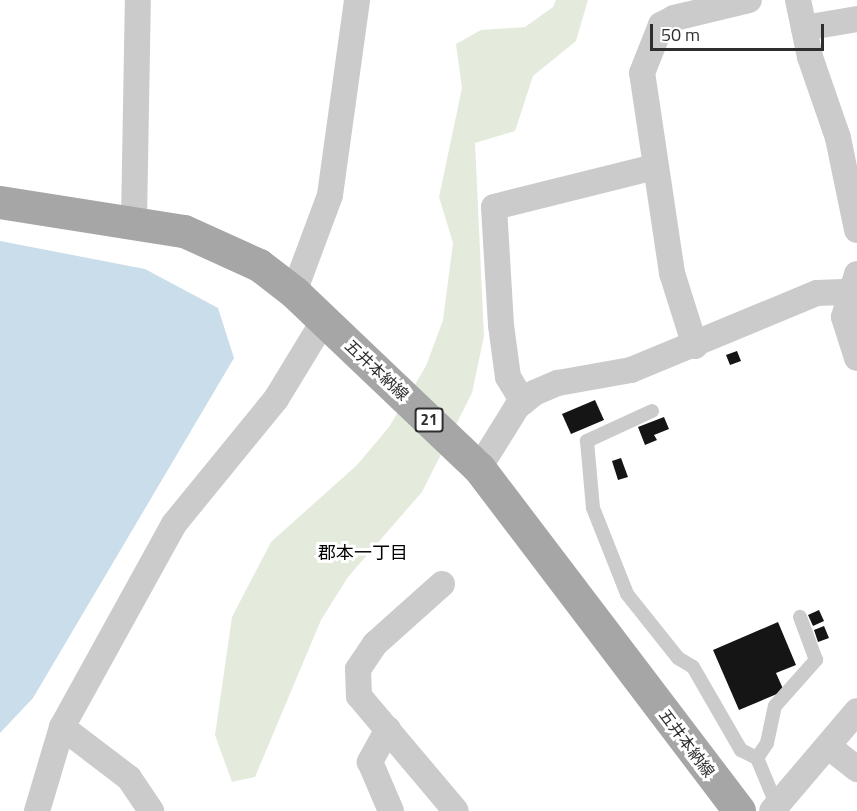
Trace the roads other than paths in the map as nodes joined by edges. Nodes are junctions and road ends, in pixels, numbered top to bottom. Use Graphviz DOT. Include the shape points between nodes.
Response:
graph roads {
  1 [pos="138,0"];
  2 [pos="357,0"];
  3 [pos="749,0"];
  4 [pos="798,0"];
  5 [pos="857,19"];
  6 [pos="804,28"];
  7 [pos="655,167"];
  8 [pos="0,202"];
  9 [pos="134,221"];
  10 [pos="857,230"];
  11 [pos="854,283"];
  12 [pos="294,292"];
  13 [pos="324,320"];
  14 [pos="695,346"];
  15 [pos="857,358"];
  16 [pos="523,402"];
  17 [pos="652,411"];
  18 [pos="479,468"];
  19 [pos="442,584"];
  20 [pos="800,617"];
  21 [pos="857,711"];
  22 [pos="62,727"];
  23 [pos="388,729"];
  24 [pos="829,747"];
  25 [pos="758,758"];
  26 [pos="857,769"];
  27 [pos="774,808"];
  28 [pos="37,811"];
  29 [pos="151,811"];
  30 [pos="391,811"];
  31 [pos="456,811"];
  32 [pos="739,811"];
  1 -- 9 [label="street"];
  2 -- 12 [label="street" via="330,195"];
  3 -- 7 [label="street" via="674,18 661,25 642,73"];
  4 -- 6 [label="street"];
  5 -- 6 [label="street"];
  6 -- 10 [label="street" via="838,138"];
  7 -- 14 [label="street" via="672,273"];
  7 -- 16 [label="street" via="494,207 508,377"];
  8 -- 9 [label="main road, 五井本納線 / 21"];
  9 -- 12 [label="main road, 五井本納線 / 21" via="184,231 222,246 259,265"];
  11 -- 14 [label="street" via="817,293"];
  11 -- 15 [label="street" via="843,317"];
  12 -- 13 [label="main road, 五井本納線 / 21"];
  13 -- 18 [label="main road, 五井本納線 / 21"];
  13 -- 22 [label="street" via="276,399 174,524"];
  14 -- 16 [label="street" via="631,370 558,383"];
  16 -- 18 [label="street"];
  17 -- 25 [label="lane" via="587,441 593,508 627,594 678,658 693,667 741,750"];
  18 -- 32 [label="main road, 五井本納線 / 21"];
  19 -- 23 [label="street" via="375,644 358,669 360,696"];
  20 -- 25 [label="lane" via="816,660 775,706 767,743"];
  21 -- 24 [label="street"];
  22 -- 28 [label="street"];
  22 -- 29 [label="street" via="129,778"];
  23 -- 30 [label="street" via="370,762"];
  23 -- 31 [label="street"];
  24 -- 26 [label="street"];
  24 -- 27 [label="street"];
  25 -- 27 [label="lane"];
}
